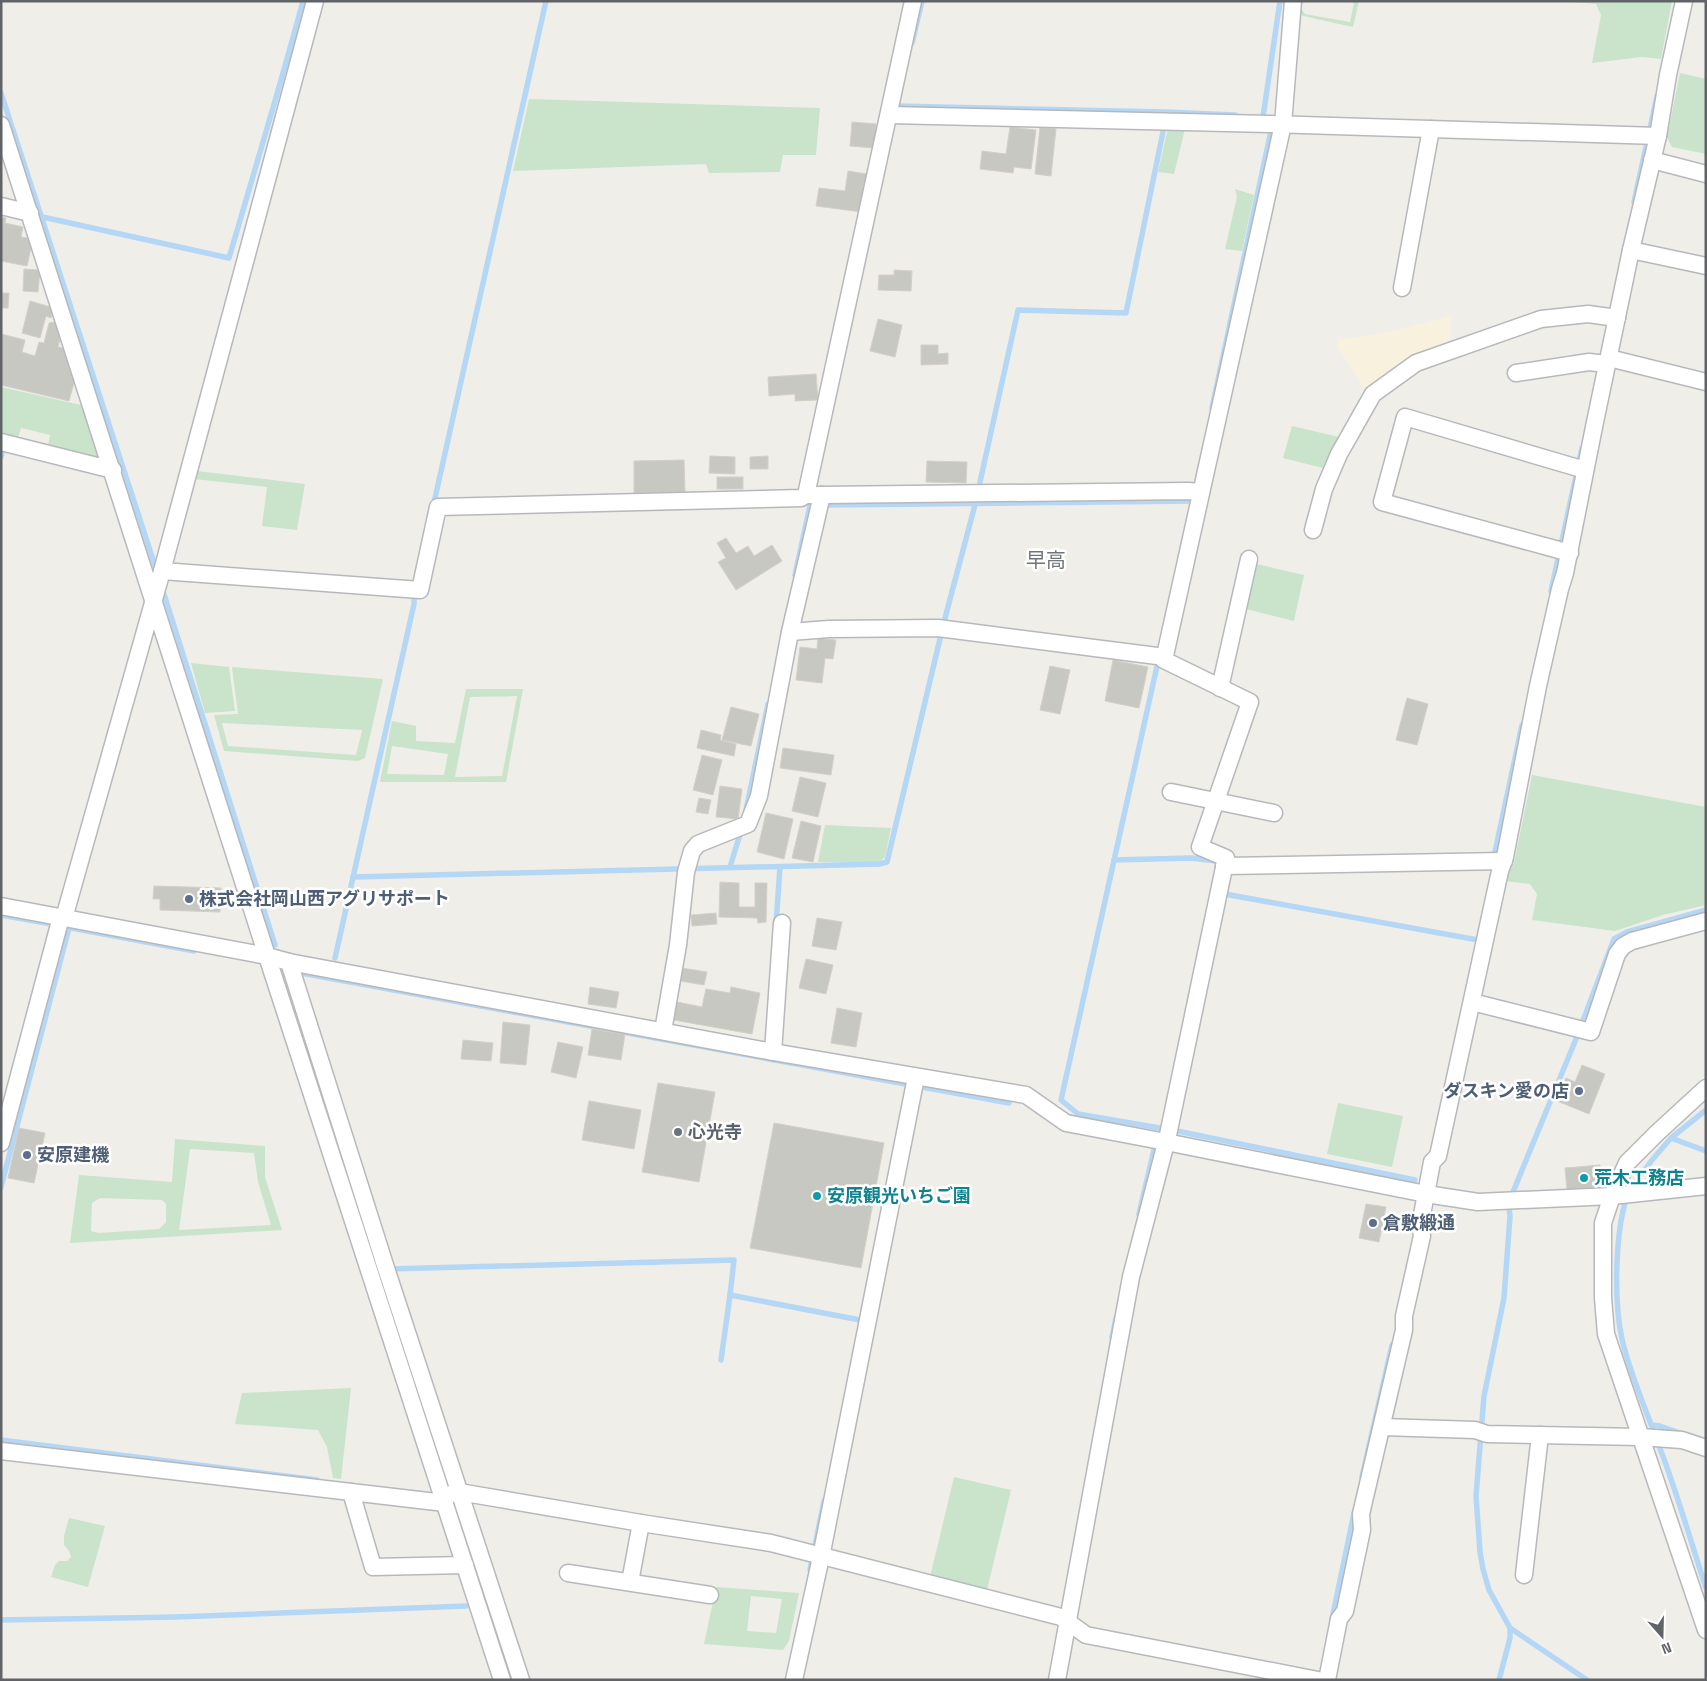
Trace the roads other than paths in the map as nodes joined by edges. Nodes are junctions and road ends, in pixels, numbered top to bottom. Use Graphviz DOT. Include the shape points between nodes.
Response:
graph roads {
  1 [pos="316,1"];
  2 [pos="913,1"];
  3 [pos="1293,1"];
  4 [pos="1684,1"];
  5 [pos="894,115"];
  6 [pos="1279,121"];
  7 [pos="1,124"];
  8 [pos="1431,129"];
  9 [pos="1651,136"];
  10 [pos="1652,160"];
  11 [pos="1706,174"];
  12 [pos="1,206"];
  13 [pos="30,213"];
  14 [pos="1631,250"];
  15 [pos="1706,266"];
  16 [pos="1402,288"];
  17 [pos="1617,318"];
  18 [pos="1608,361"];
  19 [pos="1516,373"];
  20 [pos="1706,382"];
  21 [pos="1,442"];
  22 [pos="113,470"];
  23 [pos="1585,470"];
  24 [pos="1195,491"];
  25 [pos="813,495"];
  26 [pos="1313,530"];
  27 [pos="1570,553"];
  28 [pos="1249,559"];
  29 [pos="162,572"];
  30 [pos="155,594"];
  31 [pos="790,632"];
  32 [pos="1160,656"];
  33 [pos="1220,688"];
  34 [pos="1171,792"];
  35 [pos="1216,801"];
  36 [pos="1274,813"];
  37 [pos="1504,861"];
  38 [pos="1224,866"];
  39 [pos="1,906"];
  40 [pos="1706,921"];
  41 [pos="60,922"];
  42 [pos="782,923"];
  43 [pos="267,956"];
  44 [pos="289,962"];
  45 [pos="1472,1002"];
  46 [pos="663,1031"];
  47 [pos="773,1052"];
  48 [pos="915,1083"];
  49 [pos="1706,1088"];
  50 [pos="1168,1134"];
  51 [pos="1,1144"];
  52 [pos="1706,1186"];
  53 [pos="1426,1194"];
  54 [pos="1612,1196"];
  55 [pos="1382,1427"];
  56 [pos="1540,1435"];
  57 [pos="1652,1437"];
  58 [pos="1706,1448"];
  59 [pos="1,1450"];
  60 [pos="351,1492"];
  61 [pos="452,1493"];
  62 [pos="641,1524"];
  63 [pos="816,1556"];
  64 [pos="465,1565"];
  65 [pos="568,1573"];
  66 [pos="1524,1575"];
  67 [pos="630,1582"];
  68 [pos="710,1595"];
  69 [pos="1065,1620"];
  70 [pos="1706,1630"];
  71 [pos="502,1680"];
  72 [pos="520,1680"];
  73 [pos="794,1680"];
  74 [pos="1057,1680"];
  75 [pos="1320,1680"];
  1 -- 29 [label="street"];
  2 -- 5 [label="street"];
  3 -- 6 [label="street"];
  4 -- 9 [label="street"];
  5 -- 6 [label="street"];
  5 -- 25 [label="street"];
  6 -- 8 [label="street"];
  6 -- 24 [label="street"];
  7 -- 13 [label="street"];
  8 -- 9 [label="street"];
  8 -- 16 [label="street"];
  9 -- 10 [label="street"];
  10 -- 11 [label="street"];
  10 -- 14 [label="street"];
  12 -- 13 [label="street"];
  13 -- 22 [label="street"];
  14 -- 15 [label="street"];
  14 -- 17 [label="street"];
  17 -- 18 [label="street"];
  17 -- 26 [label="street" via="1588,314 1541,319 1416,363 1373,394 1335,463"];
  18 -- 19 [label="street"];
  18 -- 20 [label="street"];
  18 -- 23 [label="street"];
  21 -- 22 [label="street"];
  22 -- 30 [label="street"];
  23 -- 27 [label="street"];
  23 -- 27 [label="street" via="1405,417 1382,502"];
  24 -- 25 [label="street"];
  24 -- 32 [label="street"];
  25 -- 29 [label="street" via="801,498 438,507 420,590"];
  25 -- 31 [label="street"];
  27 -- 37 [label="street" via="1538,686"];
  28 -- 33 [label="street"];
  29 -- 30 [label="street"];
  30 -- 41 [label="street"];
  30 -- 43 [label="street"];
  31 -- 32 [label="street" via="943,628"];
  31 -- 46 [label="street" via="759,796 748,824 698,844 686,869 678,945"];
  32 -- 33 [label="street"];
  33 -- 35 [label="street" via="1250,702"];
  34 -- 35 [label="street"];
  35 -- 36 [label="street"];
  35 -- 38 [label="street" via="1200,847 1226,858"];
  37 -- 38 [label="street"];
  37 -- 45 [label="street"];
  38 -- 50 [label="street"];
  39 -- 41 [label="street"];
  40 -- 45 [label="street" via="1623,946 1617,954 1591,1032"];
  41 -- 43 [label="street"];
  41 -- 51 [label="street"];
  42 -- 47 [label="street"];
  43 -- 44 [label="street"];
  43 -- 61 [label="street"];
  44 -- 46 [label="street"];
  44 -- 61 [label="street" via="386,1269"];
  45 -- 53 [label="street" via="1438,1156 1432,1162"];
  46 -- 47 [label="street"];
  47 -- 48 [label="street"];
  48 -- 50 [label="street" via="1026,1095 1066,1123"];
  48 -- 63 [label="street"];
  49 -- 54 [label="street" via="1627,1163"];
  50 -- 53 [label="street"];
  50 -- 69 [label="street" via="1131,1278"];
  52 -- 54 [label="street"];
  53 -- 54 [label="street" via="1478,1202"];
  53 -- 55 [label="street" via="1420,1225 1422,1236"];
  54 -- 57 [label="street" via="1603,1223 1606,1334"];
  55 -- 56 [label="street"];
  55 -- 75 [label="street" via="1361,1514 1362,1530 1344,1611"];
  56 -- 57 [label="street"];
  56 -- 66 [label="street"];
  57 -- 58 [label="street" via="1682,1440"];
  57 -- 70 [label="street"];
  59 -- 60 [label="street"];
  60 -- 61 [label="street"];
  60 -- 64 [label="street" via="373,1567"];
  61 -- 62 [label="street"];
  61 -- 64 [label="street"];
  61 -- 72 [label="street"];
  62 -- 63 [label="street" via="771,1543"];
  62 -- 67 [label="street"];
  63 -- 69 [label="street"];
  63 -- 73 [label="street"];
  64 -- 71 [label="street"];
  65 -- 67 [label="street"];
  67 -- 68 [label="street"];
  69 -- 74 [label="street"];
  69 -- 75 [label="street" via="1086,1635"];
}
